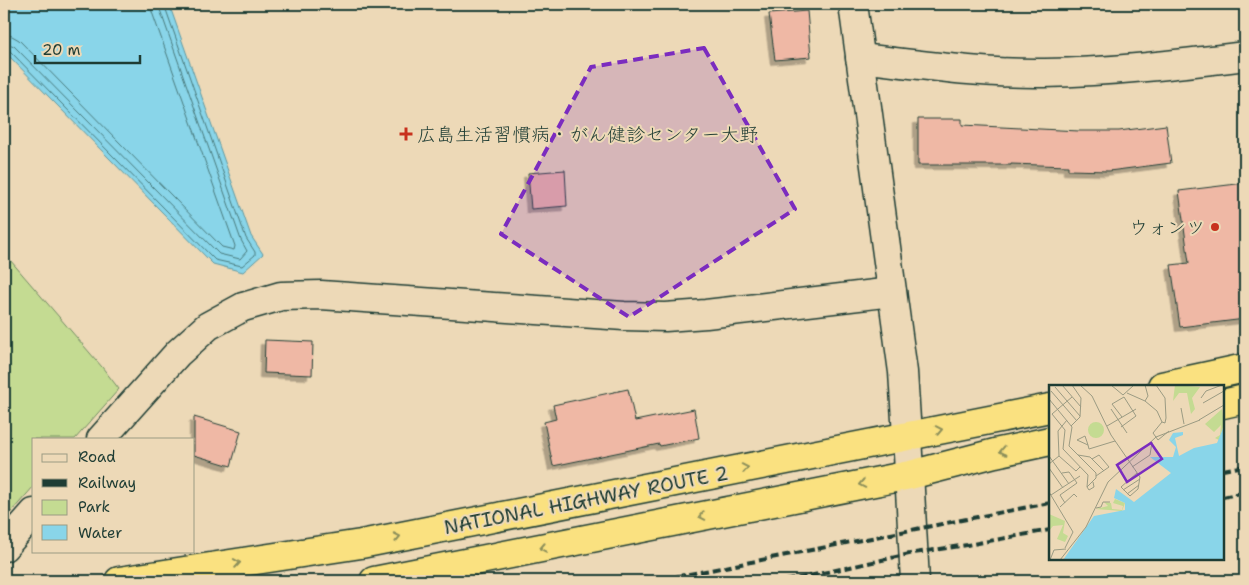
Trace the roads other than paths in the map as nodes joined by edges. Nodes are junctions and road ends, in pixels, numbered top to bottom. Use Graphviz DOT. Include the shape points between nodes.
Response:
graph roads {
  1 [pos="853,4"];
  2 [pos="1245,56"];
  3 [pos="860,58"];
  4 [pos="892,292"];
  5 [pos="1245,368"];
  6 [pos="1167,385"];
  7 [pos="1245,399"];
  8 [pos="1224,404"];
  9 [pos="1049,408"];
  10 [pos="907,436"];
  11 [pos="102,438"];
  12 [pos="1049,441"];
  13 [pos="910,475"];
  14 [pos="32,515"];
  15 [pos="4,547"];
  16 [pos="119,581"];
  17 [pos="374,581"];
  18 [pos="915,581"];
  1 -- 3 [label="street"];
  2 -- 3 [label="street" via="1044,73 953,70"];
  3 -- 4 [label="street"];
  4 -- 10 [label="street" via="903,372"];
  4 -- 11 [label="street" via="665,317 321,295 281,296 243,307 208,326 178,352"];
  5 -- 6 [label="highway"];
  7 -- 8 [label="highway"];
  10 -- 9 [label="highway, NATIONAL HIGHWAY ROUTE 2, one-way"];
  10 -- 13 [label="street"];
  16 -- 10 [label="highway, NATIONAL HIGHWAY ROUTE 2, one-way" via="361,544"];
  12 -- 13 [label="highway, NATIONAL HIGHWAY ROUTE 2, one-way"];
  13 -- 17 [label="highway, NATIONAL HIGHWAY ROUTE 2, one-way"];
  13 -- 18 [label="street"];
  14 -- 15 [label="street"];
}
